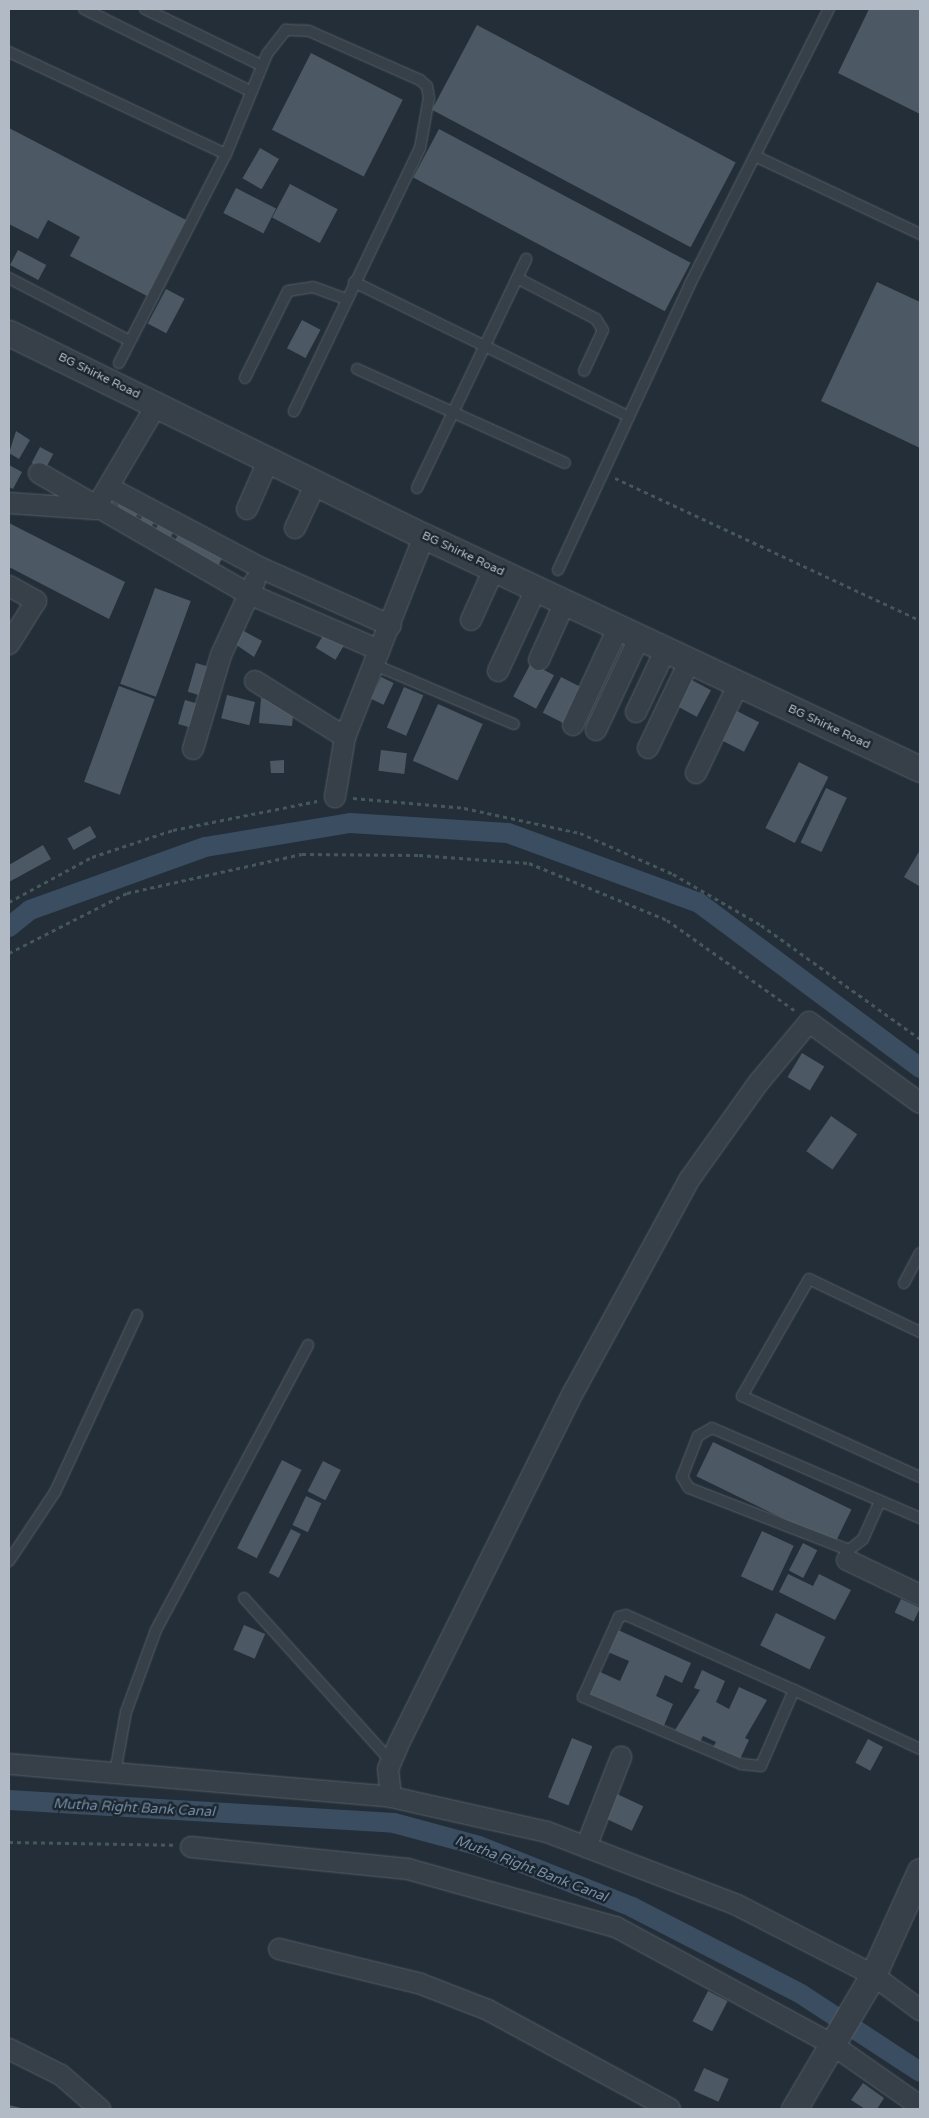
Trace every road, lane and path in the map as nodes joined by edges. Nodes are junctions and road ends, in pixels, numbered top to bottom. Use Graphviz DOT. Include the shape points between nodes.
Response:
graph roads {
  1 [pos="84,9"];
  2 [pos="145,9"];
  3 [pos="828,9"];
  4 [pos="9,52"];
  5 [pos="261,65"];
  6 [pos="252,92"];
  7 [pos="226,154"];
  8 [pos="755,156"];
  9 [pos="920,234"];
  10 [pos="526,258"];
  11 [pos="9,278"];
  12 [pos="517,278"];
  13 [pos="354,282"];
  14 [pos="346,299"];
  15 [pos="9,333"];
  16 [pos="130,341"];
  17 [pos="485,346"];
  18 [pos="119,363"];
  19 [pos="357,369"];
  20 [pos="584,371"];
  21 [pos="245,378"];
  22 [pos="157,404"];
  23 [pos="294,411"];
  24 [pos="453,413"];
  25 [pos="629,417"];
  26 [pos="269,459"];
  27 [pos="565,463"];
  28 [pos="603,472"];
  29 [pos="38,473"];
  30 [pos="316,483"];
  31 [pos="110,488"];
  32 [pos="417,488"];
  33 [pos="9,503"];
  34 [pos="95,509"];
  35 [pos="247,509"];
  36 [pos="295,528"];
  37 [pos="424,536"];
  38 [pos="261,568"];
  39 [pos="494,569"];
  40 [pos="558,570"];
  41 [pos="9,586"];
  42 [pos="536,589"];
  43 [pos="249,594"];
  44 [pos="565,602"];
  45 [pos="471,620"];
  46 [pos="920,620"];
  47 [pos="391,626"];
  48 [pos="628,633"];
  49 [pos="9,644"];
  50 [pos="665,651"];
  51 [pos="376,657"];
  52 [pos="539,660"];
  53 [pos="690,662"];
  54 [pos="498,671"];
  55 [pos="254,680"];
  56 [pos="738,685"];
  57 [pos="636,712"];
  58 [pos="514,724"];
  59 [pos="573,725"];
  60 [pos="596,730"];
  61 [pos="345,737"];
  62 [pos="193,748"];
  63 [pos="648,748"];
  64 [pos="920,769"];
  65 [pos="696,773"];
  66 [pos="335,797"];
  67 [pos="9,902"];
  68 [pos="9,953"];
  69 [pos="809,1022"];
  70 [pos="920,1039"];
  71 [pos="920,1104"];
  72 [pos="920,1253"];
  73 [pos="904,1283"];
  74 [pos="137,1315"];
  75 [pos="920,1332"];
  76 [pos="308,1345"];
  77 [pos="920,1477"];
  78 [pos="880,1501"];
  79 [pos="920,1518"];
  80 [pos="847,1560"];
  81 [pos="9,1561"];
  82 [pos="920,1595"];
  83 [pos="244,1598"];
  84 [pos="794,1690"];
  85 [pos="920,1749"];
  86 [pos="621,1757"];
  87 [pos="391,1761"];
  88 [pos="9,1764"];
  89 [pos="115,1773"];
  90 [pos="391,1797"];
  91 [pos="9,1842"];
  92 [pos="191,1847"];
  93 [pos="586,1847"];
  94 [pos="920,1871"];
  95 [pos="279,1949"];
  96 [pos="867,1983"];
  97 [pos="920,2010"];
  98 [pos="833,2037"];
  99 [pos="9,2049"];
  100 [pos="920,2106"];
  101 [pos="100,2109"];
  102 [pos="670,2109"];
  103 [pos="794,2109"];
  1 -- 6 [label="lane"];
  2 -- 5 [label="lane"];
  3 -- 8 [label="lane"];
  4 -- 7 [label="lane"];
  5 -- 6 [label="lane"];
  5 -- 13 [label="lane" via="278,37 296,28 427,86 427,118 420,148"];
  6 -- 7 [label="lane"];
  7 -- 16 [label="lane"];
  8 -- 9 [label="lane"];
  8 -- 25 [label="lane"];
  10 -- 12 [label="lane"];
  11 -- 16 [label="lane"];
  12 -- 17 [label="lane"];
  12 -- 20 [label="lane" via="596,319 603,330"];
  13 -- 14 [label="lane"];
  13 -- 17 [label="lane"];
  14 -- 21 [label="lane" via="313,287 288,291"];
  14 -- 23 [label="lane"];
  15 -- 22 [label="street, BG Shirke Road"];
  16 -- 18 [label="lane"];
  17 -- 24 [label="lane"];
  17 -- 25 [label="lane"];
  19 -- 24 [label="lane"];
  22 -- 26 [label="street, BG Shirke Road"];
  22 -- 31 [label="street"];
  24 -- 27 [label="lane"];
  24 -- 32 [label="lane"];
  25 -- 28 [label="lane"];
  26 -- 30 [label="street, BG Shirke Road"];
  26 -- 35 [label="street"];
  28 -- 40 [label="lane"];
  28 -- 46 [label="path"];
  29 -- 34 [label="street"];
  30 -- 36 [label="street"];
  30 -- 37 [label="street, BG Shirke Road"];
  31 -- 34 [label="street"];
  31 -- 38 [label="street"];
  33 -- 34 [label="street"];
  34 -- 43 [label="street"];
  37 -- 39 [label="street, BG Shirke Road"];
  37 -- 47 [label="street"];
  38 -- 43 [label="street"];
  38 -- 47 [label="street"];
  39 -- 42 [label="street, BG Shirke Road"];
  39 -- 45 [label="street"];
  41 -- 49 [label="street" via="36,601"];
  42 -- 44 [label="street, BG Shirke Road"];
  42 -- 54 [label="street"];
  43 -- 51 [label="street"];
  43 -- 62 [label="street" via="221,655"];
  44 -- 48 [label="street, BG Shirke Road"];
  44 -- 52 [label="street"];
  47 -- 51 [label="street"];
  48 -- 50 [label="street, BG Shirke Road"];
  48 -- 59 [label="street"];
  48 -- 60 [label="street"];
  50 -- 53 [label="street, BG Shirke Road"];
  50 -- 57 [label="street"];
  51 -- 58 [label="lane"];
  51 -- 61 [label="street"];
  53 -- 56 [label="street, BG Shirke Road"];
  53 -- 63 [label="street"];
  55 -- 61 [label="street"];
  56 -- 64 [label="street, BG Shirke Road"];
  56 -- 65 [label="street"];
  61 -- 66 [label="street"];
  66 -- 67 [label="path" via="173,830 92,857"];
  66 -- 70 [label="path" via="464,808 580,834 673,874 761,925"];
  68 -- 69 [label="path" via="127,893 302,854 419,855 529,863 667,920"];
  69 -- 71 [label="street"];
  69 -- 87 [label="street" via="759,1082 688,1180 574,1392"];
  72 -- 73 [label="lane"];
  74 -- 81 [label="lane" via="55,1492"];
  75 -- 77 [label="lane" via="809,1279 742,1396"];
  76 -- 89 [label="lane" via="156,1630 126,1712"];
  78 -- 78 [label="lane" via="712,1428 698,1436 682,1477 689,1488 849,1550 863,1539"];
  78 -- 79 [label="lane"];
  80 -- 82 [label="street"];
  83 -- 87 [label="lane"];
  84 -- 84 [label="lane" via="626,1615 619,1617 583,1696 741,1764 761,1766"];
  84 -- 85 [label="lane"];
  86 -- 93 [label="street"];
  87 -- 90 [label="street" via="387,1779"];
  88 -- 89 [label="street"];
  89 -- 90 [label="street"];
  90 -- 93 [label="street" via="547,1832"];
  91 -- 92 [label="path" via="133,1842"];
  92 -- 98 [label="street" via="408,1869 616,1927"];
  93 -- 96 [label="street" via="738,1905"];
  94 -- 96 [label="street"];
  95 -- 102 [label="street" via="421,1984 488,2010"];
  96 -- 97 [label="street"];
  96 -- 98 [label="street"];
  98 -- 100 [label="street"];
  98 -- 103 [label="street"];
  99 -- 101 [label="street" via="61,2075"];
}
